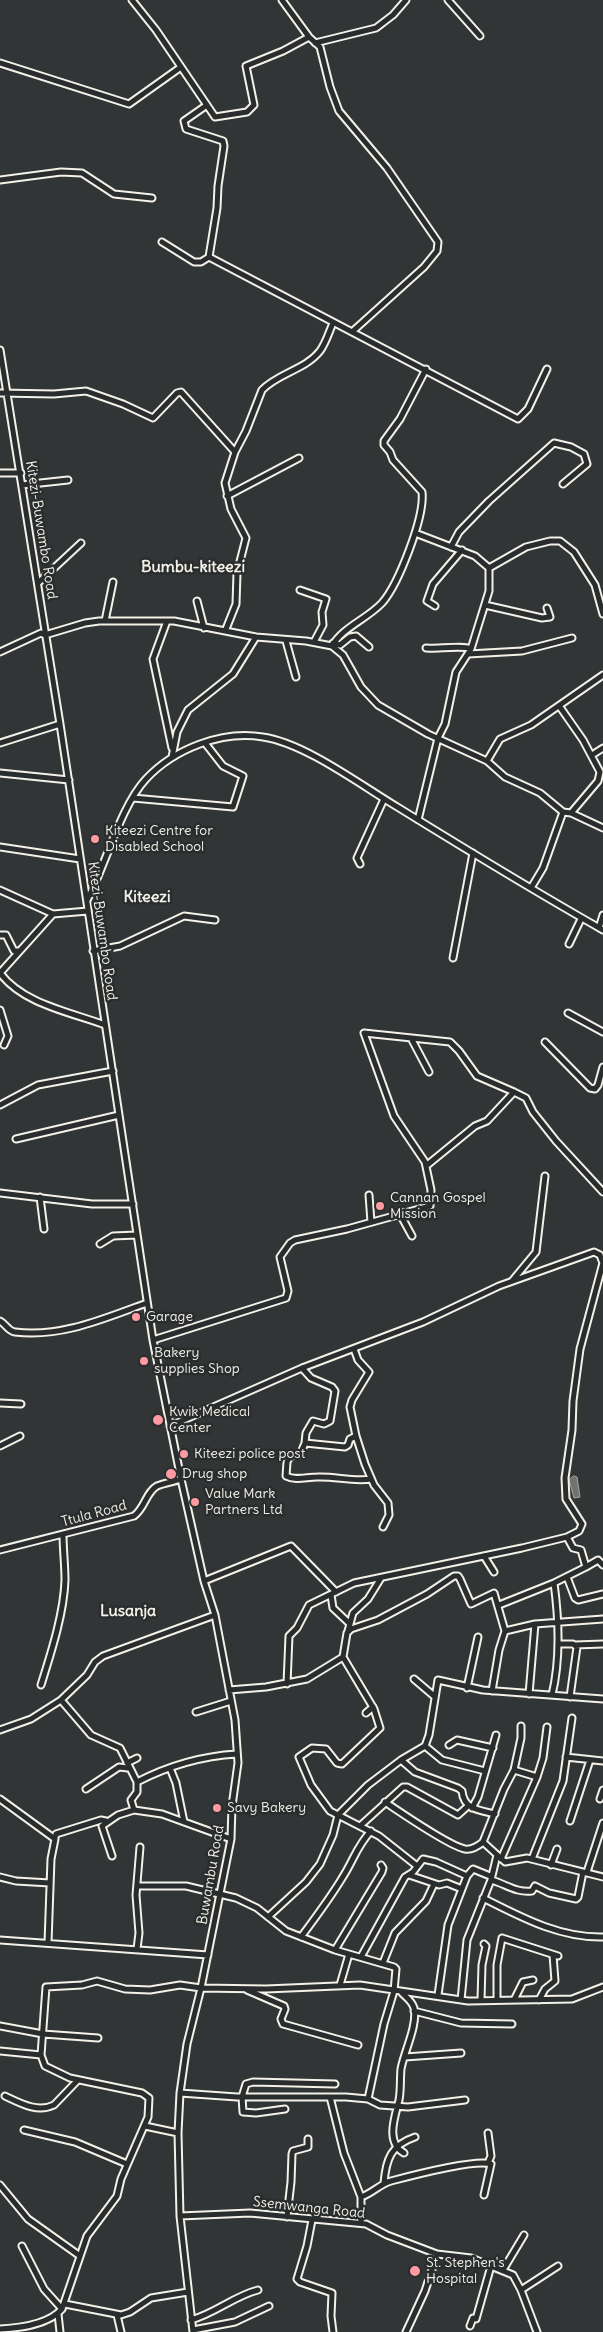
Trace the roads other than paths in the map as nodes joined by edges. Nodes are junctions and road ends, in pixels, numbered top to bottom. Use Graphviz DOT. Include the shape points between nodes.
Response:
graph roads {
  1 [pos="132,0"];
  2 [pos="282,0"];
  3 [pos="406,0"];
  4 [pos="448,0"];
  5 [pos="309,36"];
  6 [pos="480,36"];
  7 [pos="315,43"];
  8 [pos="0,64"];
  9 [pos="181,67"];
  10 [pos="207,105"];
  11 [pos="0,180"];
  12 [pos="152,198"];
  13 [pos="162,242"];
  14 [pos="208,257"];
  15 [pos="333,323"];
  16 [pos="353,331"];
  17 [pos="0,350"];
  18 [pos="426,369"];
  19 [pos="547,370"];
  20 [pos="0,393"];
  21 [pos="8,394"];
  22 [pos="235,452"];
  23 [pos="299,458"];
  24 [pos="0,473"];
  25 [pos="21,473"];
  26 [pos="68,480"];
  27 [pos="563,484"];
  28 [pos="22,485"];
  29 [pos="227,496"];
  30 [pos="415,533"];
  31 [pos="81,543"];
  32 [pos="451,547"];
  33 [pos="462,550"];
  34 [pos="489,568"];
  35 [pos="113,582"];
  36 [pos="38,583"];
  37 [pos="300,590"];
  38 [pos="197,601"];
  39 [pos="484,605"];
  40 [pos="435,606"];
  41 [pos="547,608"];
  42 [pos="603,614"];
  43 [pos="105,621"];
  44 [pos="167,621"];
  45 [pos="204,628"];
  46 [pos="226,630"];
  47 [pos="45,635"];
  48 [pos="256,637"];
  49 [pos="572,638"];
  50 [pos="286,641"];
  51 [pos="314,642"];
  52 [pos="333,645"];
  53 [pos="369,647"];
  54 [pos="426,648"];
  55 [pos="469,651"];
  56 [pos="0,652"];
  57 [pos="603,675"];
  58 [pos="296,677"];
  59 [pos="560,707"];
  60 [pos="60,724"];
  61 [pos="438,738"];
  62 [pos="0,743"];
  63 [pos="205,743"];
  64 [pos="603,748"];
  65 [pos="172,755"];
  66 [pos="592,755"];
  67 [pos="487,761"];
  68 [pos="0,773"];
  69 [pos="69,780"];
  70 [pos="133,798"];
  71 [pos="384,799"];
  72 [pos="563,812"];
  73 [pos="571,813"];
  74 [pos="418,820"];
  75 [pos="603,828"];
  76 [pos="0,847"];
  77 [pos="473,853"];
  78 [pos="80,859"];
  79 [pos="360,864"];
  80 [pos="531,888"];
  81 [pos="0,890"];
  82 [pos="86,900"];
  83 [pos="88,911"];
  84 [pos="53,914"];
  85 [pos="603,915"];
  86 [pos="581,919"];
  87 [pos="215,920"];
  88 [pos="601,929"];
  89 [pos="0,935"];
  90 [pos="569,944"];
  91 [pos="18,951"];
  92 [pos="94,951"];
  93 [pos="453,958"];
  94 [pos="0,1010"];
  95 [pos="568,1013"];
  96 [pos="105,1025"];
  97 [pos="603,1032"];
  98 [pos="411,1038"];
  99 [pos="545,1042"];
  100 [pos="4,1045"];
  101 [pos="603,1066"];
  102 [pos="113,1072"];
  103 [pos="429,1072"];
  104 [pos="514,1092"];
  105 [pos="0,1105"];
  106 [pos="119,1115"];
  107 [pos="16,1139"];
  108 [pos="426,1166"];
  109 [pos="545,1176"];
  110 [pos="603,1192"];
  111 [pos="0,1193"];
  112 [pos="369,1195"];
  113 [pos="40,1197"];
  114 [pos="133,1204"];
  115 [pos="400,1214"];
  116 [pos="371,1222"];
  117 [pos="44,1229"];
  118 [pos="137,1235"];
  119 [pos="412,1236"];
  120 [pos="100,1244"];
  121 [pos="512,1281"];
  122 [pos="147,1303"];
  123 [pos="0,1321"];
  124 [pos="153,1340"];
  125 [pos="354,1349"];
  126 [pos="302,1368"];
  127 [pos="0,1403"];
  128 [pos="21,1404"];
  129 [pos="170,1426"];
  130 [pos="20,1436"];
  131 [pos="356,1436"];
  132 [pos="305,1443"];
  133 [pos="0,1446"];
  134 [pos="371,1479"];
  135 [pos="181,1480"];
  136 [pos="383,1527"];
  137 [pos="63,1534"];
  138 [pos="567,1537"];
  139 [pos="0,1550"];
  140 [pos="484,1556"];
  141 [pos="603,1565"];
  142 [pos="586,1567"];
  143 [pos="494,1572"];
  144 [pos="567,1577"];
  145 [pos="381,1578"];
  146 [pos="204,1581"];
  147 [pos="554,1583"];
  148 [pos="333,1594"];
  149 [pos="603,1594"];
  150 [pos="498,1605"];
  151 [pos="215,1615"];
  152 [pos="603,1619"];
  153 [pos="559,1622"];
  154 [pos="350,1624"];
  155 [pos="535,1624"];
  156 [pos="505,1631"];
  157 [pos="347,1633"];
  158 [pos="478,1637"];
  159 [pos="558,1644"];
  160 [pos="603,1644"];
  161 [pos="576,1645"];
  162 [pos="343,1657"];
  163 [pos="414,1679"];
  164 [pos="287,1684"];
  165 [pos="41,1685"];
  166 [pos="468,1688"];
  167 [pos="229,1690"];
  168 [pos="492,1691"];
  169 [pos="529,1694"];
  170 [pos="552,1695"];
  171 [pos="434,1696"];
  172 [pos="570,1697"];
  173 [pos="603,1699"];
  174 [pos="61,1700"];
  175 [pos="231,1701"];
  176 [pos="373,1707"];
  177 [pos="196,1712"];
  178 [pos="366,1713"];
  179 [pos="572,1718"];
  180 [pos="521,1726"];
  181 [pos="547,1726"];
  182 [pos="0,1730"];
  183 [pos="496,1735"];
  184 [pos="425,1746"];
  185 [pos="449,1746"];
  186 [pos="493,1748"];
  187 [pos="237,1754"];
  188 [pos="566,1757"];
  189 [pos="137,1758"];
  190 [pos="401,1760"];
  191 [pos="590,1760"];
  192 [pos="603,1761"];
  193 [pos="128,1765"];
  194 [pos="170,1768"];
  195 [pos="514,1770"];
  196 [pos="485,1771"];
  197 [pos="537,1777"];
  198 [pos="137,1782"];
  199 [pos="86,1789"];
  200 [pos="603,1790"];
  201 [pos="0,1799"];
  202 [pos="600,1799"];
  203 [pos="386,1802"];
  204 [pos="470,1807"];
  205 [pos="134,1810"];
  206 [pos="495,1814"];
  207 [pos="338,1815"];
  208 [pos="106,1821"];
  209 [pos="570,1821"];
  210 [pos="184,1822"];
  211 [pos="603,1823"];
  212 [pos="360,1826"];
  213 [pos="370,1831"];
  214 [pos="55,1838"];
  215 [pos="231,1839"];
  216 [pos="482,1842"];
  217 [pos="140,1847"];
  218 [pos="557,1849"];
  219 [pos="112,1856"];
  220 [pos="499,1857"];
  221 [pos="532,1859"];
  222 [pos="381,1865"];
  223 [pos="551,1865"];
  224 [pos="417,1866"];
  225 [pos="585,1872"];
  226 [pos="409,1874"];
  227 [pos="467,1876"];
  228 [pos="603,1877"];
  229 [pos="0,1878"];
  230 [pos="490,1878"];
  231 [pos="50,1883"];
  232 [pos="434,1884"];
  233 [pos="137,1886"];
  234 [pos="462,1889"];
  235 [pos="219,1895"];
  236 [pos="483,1898"];
  237 [pos="268,1917"];
  238 [pos="301,1937"];
  239 [pos="603,1937"];
  240 [pos="0,1940"];
  241 [pos="48,1943"];
  242 [pos="484,1944"];
  243 [pos="140,1950"];
  244 [pos="334,1950"];
  245 [pos="349,1954"];
  246 [pos="208,1955"];
  247 [pos="361,1957"];
  248 [pos="382,1963"];
  249 [pos="533,1980"];
  250 [pos="340,1986"];
  251 [pos="603,1987"];
  252 [pos="202,1988"];
  253 [pos="244,1988"];
  254 [pos="263,1988"];
  255 [pos="394,1991"];
  256 [pos="402,1992"];
  257 [pos="259,1995"];
  258 [pos="438,1995"];
  259 [pos="461,2000"];
  260 [pos="481,2000"];
  261 [pos="497,2000"];
  262 [pos="514,2000"];
  263 [pos="539,2000"];
  264 [pos="414,2011"];
  265 [pos="512,2024"];
  266 [pos="0,2026"];
  267 [pos="43,2034"];
  268 [pos="98,2038"];
  269 [pos="358,2045"];
  270 [pos="0,2051"];
  271 [pos="461,2053"];
  272 [pos="42,2056"];
  273 [pos="405,2056"];
  274 [pos="78,2080"];
  275 [pos="335,2084"];
  276 [pos="180,2093"];
  277 [pos="5,2096"];
  278 [pos="242,2096"];
  279 [pos="330,2097"];
  280 [pos="368,2099"];
  281 [pos="466,2100"];
  282 [pos="396,2107"];
  283 [pos="285,2109"];
  284 [pos="145,2126"];
  285 [pos="24,2130"];
  286 [pos="178,2133"];
  287 [pos="488,2133"];
  288 [pos="415,2137"];
  289 [pos="308,2139"];
  290 [pos="396,2147"];
  291 [pos="404,2153"];
  292 [pos="488,2163"];
  293 [pos="127,2164"];
  294 [pos="384,2183"];
  295 [pos="0,2185"];
  296 [pos="484,2195"];
  297 [pos="361,2198"];
  298 [pos="180,2216"];
  299 [pos="287,2217"];
  300 [pos="312,2220"];
  301 [pos="361,2223"];
  302 [pos="524,2235"];
  303 [pos="22,2246"];
  304 [pos="437,2254"];
  305 [pos="80,2256"];
  306 [pos="491,2266"];
  307 [pos="558,2266"];
  308 [pos="503,2270"];
  309 [pos="258,2290"];
  310 [pos="522,2290"];
  311 [pos="188,2292"];
  312 [pos="269,2306"];
  313 [pos="63,2307"];
  314 [pos="58,2314"];
  315 [pos="117,2315"];
  316 [pos="191,2320"];
  317 [pos="470,2326"];
  318 [pos="0,2329"];
  319 [pos="193,2331"];
  320 [pos="60,2332"];
  321 [pos="121,2332"];
  322 [pos="333,2332"];
  323 [pos="406,2332"];
  324 [pos="537,2332"];
  1 -- 9 [label="street"];
  2 -- 5 [label="street"];
  3 -- 7 [label="street" via="376,28"];
  4 -- 6 [label="street"];
  5 -- 7 [label="street"];
  5 -- 10 [label="street" via="246,66 254,105 247,112 216,117"];
  7 -- 16 [label="street" via="320,47 340,111 387,168 438,242 437,251 424,267"];
  8 -- 9 [label="street" via="129,104"];
  9 -- 10 [label="street"];
  10 -- 14 [label="street" via="184,121 186,129 223,141 224,146"];
  11 -- 12 [label="street" via="62,172 82,173 114,194"];
  13 -- 14 [label="street" via="194,262"];
  14 -- 15 [label="street"];
  15 -- 16 [label="street"];
  15 -- 22 [label="street" via="316,356 262,390"];
  16 -- 18 [label="street"];
  17 -- 21 [label="street, Kitezi-Buwambo Road"];
  18 -- 19 [label="street" via="518,419 528,408"];
  18 -- 30 [label="street" via="400,419 384,441 393,460 422,492"];
  20 -- 21 [label="street"];
  21 -- 22 [label="street" via="86,392 124,404 153,418 176,393 181,392"];
  21 -- 25 [label="street, Kitezi-Buwambo Road"];
  22 -- 29 [label="street" via="225,483"];
  23 -- 29 [label="street"];
  24 -- 25 [label="street"];
  25 -- 28 [label="street, Kitezi-Buwambo Road"];
  26 -- 28 [label="street"];
  27 -- 32 [label="street" via="586,464 584,454 554,443 488,501 459,532"];
  28 -- 36 [label="street, Kitezi-Buwambo Road"];
  29 -- 46 [label="street" via="246,538 237,573 236,604"];
  30 -- 32 [label="street"];
  30 -- 52 [label="street" via="383,601"];
  31 -- 36 [label="street"];
  32 -- 33 [label="street"];
  33 -- 34 [label="street" via="476,556"];
  33 -- 40 [label="street" via="429,591 427,601"];
  34 -- 39 [label="street" via="489,591"];
  34 -- 42 [label="street" via="526,547 560,541 574,552 595,585"];
  35 -- 43 [label="street"];
  36 -- 47 [label="street, Kitezi-Buwambo Road"];
  37 -- 51 [label="street" via="326,599 323,625"];
  38 -- 45 [label="street"];
  39 -- 41 [label="street" via="542,618 550,617"];
  39 -- 55 [label="street"];
  43 -- 44 [label="street"];
  43 -- 47 [label="street" via="85,623"];
  44 -- 45 [label="street"];
  44 -- 65 [label="street" via="153,659"];
  45 -- 46 [label="street"];
  46 -- 48 [label="street"];
  47 -- 56 [label="street" via="39,634"];
  47 -- 60 [label="street, Kitezi-Buwambo Road"];
  48 -- 50 [label="street"];
  48 -- 65 [label="street" via="234,674 188,710 177,732"];
  49 -- 55 [label="street" via="522,651"];
  50 -- 51 [label="street"];
  50 -- 58 [label="street"];
  51 -- 52 [label="street"];
  52 -- 53 [label="street" via="356,636"];
  52 -- 61 [label="street" via="343,655 368,696"];
  54 -- 55 [label="street" via="466,646"];
  55 -- 61 [label="street" via="456,672 444,730"];
  57 -- 59 [label="street"];
  59 -- 66 [label="street"];
  59 -- 67 [label="street" via="520,732 500,739"];
  60 -- 62 [label="street"];
  60 -- 69 [label="street, Kitezi-Buwambo Road"];
  61 -- 67 [label="street"];
  61 -- 74 [label="street"];
  63 -- 65 [label="street"];
  63 -- 70 [label="street" via="223,766 243,776 233,807"];
  63 -- 71 [label="street" via="249,736 282,742"];
  64 -- 66 [label="street"];
  65 -- 70 [label="street" via="145,780"];
  66 -- 73 [label="street" via="600,776"];
  67 -- 72 [label="street" via="505,777 540,793"];
  68 -- 69 [label="street"];
  69 -- 78 [label="street, Kitezi-Buwambo Road"];
  70 -- 82 [label="street"];
  71 -- 74 [label="street"];
  71 -- 79 [label="street" via="357,858"];
  72 -- 73 [label="street"];
  72 -- 80 [label="street" via="551,848"];
  73 -- 75 [label="street"];
  74 -- 77 [label="street"];
  76 -- 78 [label="street"];
  77 -- 80 [label="street"];
  77 -- 93 [label="street"];
  78 -- 82 [label="street, Kitezi-Buwambo Road"];
  80 -- 86 [label="street"];
  81 -- 84 [label="street"];
  82 -- 83 [label="street, Kitezi-Buwambo Road"];
  83 -- 84 [label="street"];
  83 -- 92 [label="street, Kitezi-Buwambo Road"];
  84 -- 91 [label="street"];
  85 -- 88 [label="street"];
  86 -- 88 [label="street"];
  86 -- 90 [label="street"];
  87 -- 92 [label="street" via="184,916 120,946"];
  89 -- 91 [label="street" via="6,935 14,951"];
  91 -- 96 [label="street" via="0,973 8,982 32,1000"];
  92 -- 96 [label="street, Kitezi-Buwambo Road"];
  94 -- 100 [label="street" via="8,1036"];
  95 -- 97 [label="street"];
  96 -- 102 [label="street, Kitezi-Buwambo Road"];
  98 -- 103 [label="street"];
  98 -- 104 [label="street" via="450,1042 477,1076"];
  98 -- 108 [label="street" via="364,1032 394,1116"];
  99 -- 101 [label="street" via="590,1088 595,1089 598,1085"];
  102 -- 105 [label="street" via="38,1085"];
  102 -- 106 [label="street, Kitezi-Buwambo Road"];
  104 -- 108 [label="street" via="487,1121 475,1126"];
  104 -- 110 [label="street" via="526,1098 556,1141"];
  106 -- 107 [label="street"];
  106 -- 114 [label="street, Kitezi-Buwambo Road"];
  108 -- 115 [label="street" via="432,1204 427,1209"];
  109 -- 121 [label="street" via="536,1252"];
  111 -- 113 [label="street"];
  112 -- 116 [label="street"];
  113 -- 114 [label="street" via="95,1204"];
  113 -- 117 [label="street"];
  114 -- 118 [label="street, Kitezi-Buwambo Road"];
  115 -- 116 [label="street"];
  115 -- 119 [label="street"];
  116 -- 124 [label="street" via="290,1243 279,1259 288,1291 286,1298"];
  118 -- 120 [label="street" via="113,1236"];
  118 -- 122 [label="street, Kitezi-Buwambo Road"];
  121 -- 125 [label="street"];
  121 -- 138 [label="street" via="594,1252 602,1259 580,1349 565,1478 566,1499 582,1529"];
  122 -- 123 [label="street" via="54,1332 16,1332"];
  122 -- 124 [label="street, Kitezi-Buwambo Road"];
  124 -- 129 [label="street, Kitezi-Buwambo Road"];
  125 -- 126 [label="street"];
  125 -- 131 [label="street" via="358,1360 370,1371 351,1403"];
  126 -- 129 [label="street"];
  126 -- 132 [label="street" via="311,1378 335,1391 330,1421 324,1424 313,1421 307,1430"];
  127 -- 128 [label="street"];
  129 -- 135 [label="street, Buwambu Road"];
  130 -- 133 [label="street"];
  131 -- 132 [label="street" via="345,1447"];
  131 -- 134 [label="street"];
  132 -- 134 [label="street" via="300,1455 290,1456 287,1462 288,1477"];
  134 -- 136 [label="street" via="388,1504 389,1515"];
  135 -- 137 [label="street, Ttula Road" via="158,1486 134,1516"];
  135 -- 146 [label="street, Buwambu Road"];
  137 -- 139 [label="street, Ttula Road"];
  137 -- 165 [label="street" via="65,1580 62,1602"];
  138 -- 140 [label="street"];
  138 -- 142 [label="street" via="573,1548 581,1550"];
  140 -- 143 [label="street"];
  140 -- 145 [label="street"];
  141 -- 142 [label="street" via="598,1560"];
  142 -- 144 [label="street"];
  144 -- 147 [label="street"];
  144 -- 149 [label="street" via="578,1600"];
  145 -- 148 [label="street" via="354,1583"];
  145 -- 154 [label="street" via="368,1599 353,1613"];
  146 -- 148 [label="street" via="291,1546"];
  146 -- 151 [label="street, Buwambu Road"];
  147 -- 150 [label="street"];
  147 -- 153 [label="street"];
  148 -- 154 [label="street" via="333,1608"];
  148 -- 164 [label="street" via="309,1605 289,1636"];
  150 -- 156 [label="street"];
  150 -- 157 [label="street" via="492,1593 471,1604 460,1579 454,1576 419,1599"];
  151 -- 167 [label="street, Buwambu Road"];
  151 -- 174 [label="street" via="102,1656"];
  152 -- 153 [label="street"];
  153 -- 155 [label="street"];
  153 -- 159 [label="street"];
  154 -- 157 [label="street"];
  155 -- 156 [label="street"];
  155 -- 169 [label="street"];
  156 -- 168 [label="street"];
  157 -- 162 [label="street"];
  158 -- 166 [label="street"];
  159 -- 161 [label="street"];
  159 -- 170 [label="street"];
  160 -- 161 [label="street"];
  161 -- 172 [label="street"];
  162 -- 164 [label="street" via="307,1679"];
  162 -- 176 [label="street"];
  163 -- 171 [label="street"];
  164 -- 167 [label="street"];
  166 -- 168 [label="street"];
  166 -- 171 [label="street" via="440,1680"];
  167 -- 175 [label="street, Buwambu Road"];
  168 -- 169 [label="street"];
  169 -- 170 [label="street"];
  170 -- 172 [label="street"];
  171 -- 184 [label="street"];
  172 -- 173 [label="street"];
  174 -- 182 [label="street" via="31,1719"];
  174 -- 193 [label="street" via="90,1735 116,1745"];
  175 -- 177 [label="street"];
  175 -- 187 [label="street, Buwambu Road"];
  176 -- 178 [label="street"];
  176 -- 207 [label="street" via="380,1728 342,1764 337,1763 326,1749 312,1748 299,1756 317,1794 330,1811"];
  179 -- 188 [label="street"];
  180 -- 195 [label="street" via="522,1738"];
  181 -- 197 [label="street"];
  183 -- 186 [label="street"];
  184 -- 190 [label="street"];
  184 -- 196 [label="street" via="442,1760"];
  185 -- 186 [label="street" via="457,1740"];
  186 -- 196 [label="street"];
  187 -- 194 [label="street" via="206,1757"];
  187 -- 215 [label="street, Buwambu Road"];
  188 -- 191 [label="street"];
  188 -- 221 [label="street" via="563,1781"];
  189 -- 193 [label="street"];
  190 -- 204 [label="street" via="415,1772 458,1788"];
  190 -- 207 [label="street" via="368,1785"];
  191 -- 192 [label="street"];
  191 -- 209 [label="street"];
  193 -- 198 [label="street"];
  193 -- 199 [label="street" via="119,1767"];
  194 -- 198 [label="street"];
  194 -- 210 [label="street"];
  195 -- 197 [label="street"];
  195 -- 206 [label="street"];
  196 -- 204 [label="street" via="478,1797"];
  197 -- 220 [label="street"];
  198 -- 205 [label="street" via="137,1792 131,1800"];
  200 -- 202 [label="street"];
  201 -- 214 [label="street"];
  203 -- 204 [label="street" via="407,1787 458,1815"];
  203 -- 212 [label="street"];
  203 -- 216 [label="street" via="456,1846 470,1849"];
  204 -- 206 [label="street"];
  205 -- 208 [label="street"];
  205 -- 210 [label="street" via="162,1814"];
  206 -- 216 [label="street"];
  207 -- 212 [label="street"];
  207 -- 237 [label="street" via="316,1870"];
  208 -- 214 [label="street" via="56,1834"];
  208 -- 219 [label="street" via="102,1831"];
  210 -- 215 [label="street"];
  211 -- 225 [label="street"];
  212 -- 213 [label="street"];
  213 -- 224 [label="street"];
  213 -- 238 [label="street" via="359,1844 333,1894"];
  214 -- 231 [label="street"];
  215 -- 235 [label="street, Buwambu Road"];
  216 -- 220 [label="street"];
  217 -- 233 [label="street"];
  218 -- 223 [label="street"];
  220 -- 221 [label="street" via="508,1862 520,1857"];
  220 -- 230 [label="street"];
  221 -- 223 [label="street"];
  222 -- 244 [label="street" via="382,1872"];
  223 -- 225 [label="street"];
  224 -- 226 [label="street"];
  224 -- 227 [label="street" via="427,1859"];
  225 -- 228 [label="street"];
  225 -- 230 [label="street" via="576,1899 535,1886 532,1891 512,1890"];
  226 -- 232 [label="street"];
  226 -- 247 [label="street"];
  227 -- 230 [label="street" via="473,1869"];
  227 -- 234 [label="street"];
  229 -- 231 [label="street"];
  230 -- 236 [label="street"];
  231 -- 241 [label="street"];
  232 -- 234 [label="street" via="447,1883"];
  232 -- 248 [label="street" via="426,1901 395,1933"];
  233 -- 235 [label="street" via="186,1886"];
  233 -- 243 [label="street" via="137,1949"];
  234 -- 258 [label="street" via="448,1925"];
  235 -- 237 [label="street" via="244,1901"];
  235 -- 246 [label="street, Buwambu Road"];
  236 -- 239 [label="street" via="551,1930 570,1936"];
  236 -- 259 [label="street" via="467,1940"];
  237 -- 238 [label="street" via="280,1928"];
  238 -- 244 [label="street"];
  240 -- 241 [label="street"];
  241 -- 243 [label="street"];
  242 -- 260 [label="street"];
  243 -- 246 [label="street"];
  244 -- 245 [label="street"];
  245 -- 247 [label="street"];
  245 -- 250 [label="street"];
  246 -- 252 [label="street, Buwambu Road"];
  247 -- 248 [label="street"];
  248 -- 255 [label="street" via="396,1969"];
  249 -- 262 [label="street" via="523,1982"];
  250 -- 254 [label="street"];
  250 -- 255 [label="street"];
  251 -- 263 [label="street" via="572,1999"];
  252 -- 253 [label="street"];
  252 -- 267 [label="street" via="180,1985 136,1990 97,1981 46,1987"];
  252 -- 276 [label="street, Buwambu Road" via="186,2044"];
  253 -- 254 [label="street"];
  253 -- 257 [label="street"];
  254 -- 257 [label="street"];
  255 -- 256 [label="street"];
  255 -- 280 [label="street"];
  256 -- 258 [label="street"];
  256 -- 264 [label="street"];
  257 -- 269 [label="street" via="285,2007 282,2024"];
  258 -- 259 [label="street"];
  259 -- 260 [label="street"];
  260 -- 261 [label="street"];
  261 -- 262 [label="street"];
  261 -- 263 [label="street" via="497,1965 502,1938 555,1956 555,1981"];
  262 -- 263 [label="street"];
  264 -- 265 [label="street" via="461,2023"];
  264 -- 273 [label="street"];
  266 -- 267 [label="street"];
  267 -- 268 [label="street"];
  267 -- 272 [label="street"];
  270 -- 272 [label="street"];
  271 -- 273 [label="street"];
  272 -- 274 [label="street" via="48,2068"];
  273 -- 282 [label="street"];
  274 -- 277 [label="street" via="49,2107 27,2106"];
  274 -- 284 [label="street" via="146,2095 150,2101"];
  275 -- 278 [label="street" via="252,2082 246,2084"];
  276 -- 278 [label="street"];
  276 -- 286 [label="street, Buwambu Road"];
  278 -- 279 [label="street"];
  278 -- 283 [label="street" via="242,2108 246,2114"];
  279 -- 280 [label="street"];
  279 -- 297 [label="street" via="344,2153"];
  280 -- 282 [label="street"];
  281 -- 282 [label="street"];
  282 -- 290 [label="street" via="393,2121"];
  284 -- 286 [label="street"];
  284 -- 293 [label="street"];
  285 -- 293 [label="street" via="75,2142"];
  286 -- 298 [label="street, Buwambu Road"];
  287 -- 292 [label="street"];
  288 -- 290 [label="street"];
  289 -- 299 [label="street" via="308,2147 292,2154"];
  290 -- 291 [label="street"];
  290 -- 294 [label="street" via="389,2154"];
  292 -- 294 [label="street"];
  292 -- 296 [label="street"];
  293 -- 305 [label="street" via="117,2196 93,2226"];
  294 -- 297 [label="street" via="372,2194"];
  295 -- 305 [label="street" via="28,2219"];
  297 -- 301 [label="street"];
  298 -- 299 [label="street, Ssemwanga Road" via="238,2213"];
  298 -- 311 [label="street, Buwambu Road"];
  299 -- 300 [label="street, Ssemwanga Road"];
  300 -- 301 [label="street, Ssemwanga Road"];
  300 -- 322 [label="street" via="297,2279 332,2293"];
  301 -- 304 [label="street, Ssemwanga Road"];
  302 -- 308 [label="street"];
  303 -- 313 [label="street" via="44,2289"];
  304 -- 306 [label="street, Ssemwanga Road" via="471,2258"];
  304 -- 323 [label="street" via="425,2291"];
  305 -- 313 [label="street"];
  306 -- 308 [label="street, Ssemwanga Road"];
  306 -- 317 [label="street" via="476,2319 473,2318"];
  307 -- 310 [label="street"];
  308 -- 310 [label="street, Ssemwanga Road" via="513,2275"];
  309 -- 316 [label="street"];
  310 -- 324 [label="street, Ssemwanga Road"];
  311 -- 315 [label="street" via="152,2298 130,2312"];
  311 -- 316 [label="street, Buwambu Road"];
  312 -- 319 [label="street" via="235,2322"];
  313 -- 314 [label="street"];
  313 -- 315 [label="street"];
  314 -- 318 [label="street" via="31,2325"];
  314 -- 320 [label="street"];
  315 -- 321 [label="street"];
  316 -- 319 [label="street, Buwambu Road"];
}
